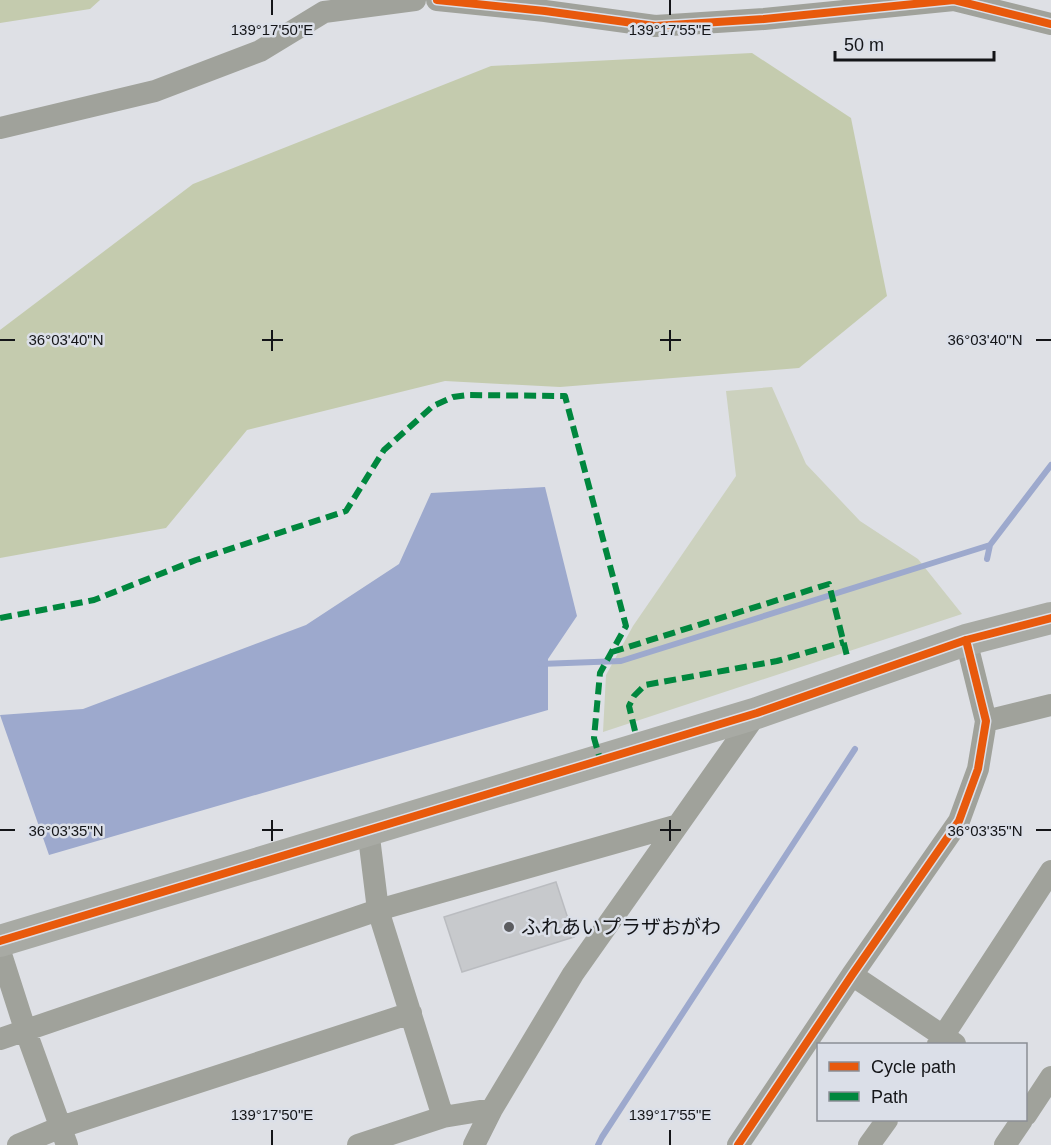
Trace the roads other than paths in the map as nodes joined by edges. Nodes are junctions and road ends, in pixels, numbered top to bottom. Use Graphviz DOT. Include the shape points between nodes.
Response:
graph roads {
  1 [pos="415,0"];
  2 [pos="437,0"];
  3 [pos="954,0"];
  4 [pos="322,6"];
  5 [pos="1051,24"];
  6 [pos="0,128"];
  7 [pos="1051,618"];
  8 [pos="966,640"];
  9 [pos="1051,705"];
  10 [pos="757,713"];
  11 [pos="986,722"];
  12 [pos="678,825"];
  13 [pos="368,830"];
  14 [pos="1051,871"];
  15 [pos="378,910"];
  16 [pos="0,941"];
  17 [pos="0,951"];
  18 [pos="852,975"];
  19 [pos="411,1013"];
  20 [pos="25,1029"];
  21 [pos="0,1039"];
  22 [pos="946,1042"];
  23 [pos="1051,1077"];
  24 [pos="1029,1101"];
  25 [pos="492,1109"];
  26 [pos="443,1117"];
  27 [pos="885,1121"];
  28 [pos="1021,1121"];
  29 [pos="64,1136"];
  30 [pos="18,1145"];
  31 [pos="358,1145"];
  32 [pos="474,1145"];
  33 [pos="738,1145"];
  34 [pos="869,1145"];
  35 [pos="1005,1145"];
  1 -- 4 [label="street"];
  2 -- 3 [label="street" via="655,26"];
  3 -- 5 [label="street"];
  4 -- 6 [label="street" via="260,51 155,91"];
  7 -- 8 [label="street"];
  8 -- 10 [label="street"];
  8 -- 11 [label="street"];
  9 -- 11 [label="street"];
  10 -- 12 [label="street"];
  10 -- 13 [label="street"];
  11 -- 18 [label="street" via="978,770 959,821"];
  12 -- 15 [label="street"];
  12 -- 25 [label="street" via="573,974"];
  13 -- 15 [label="street"];
  13 -- 16 [label="street"];
  14 -- 22 [label="street"];
  15 -- 19 [label="street"];
  15 -- 20 [label="street"];
  17 -- 20 [label="street"];
  18 -- 22 [label="street"];
  18 -- 33 [label="street"];
  19 -- 26 [label="street"];
  19 -- 29 [label="street"];
  20 -- 21 [label="street"];
  20 -- 29 [label="street"];
  23 -- 24 [label="street"];
  25 -- 26 [label="street"];
  25 -- 32 [label="street"];
  26 -- 31 [label="street"];
  27 -- 34 [label="street"];
  28 -- 35 [label="street"];
  29 -- 30 [label="street"];
}
